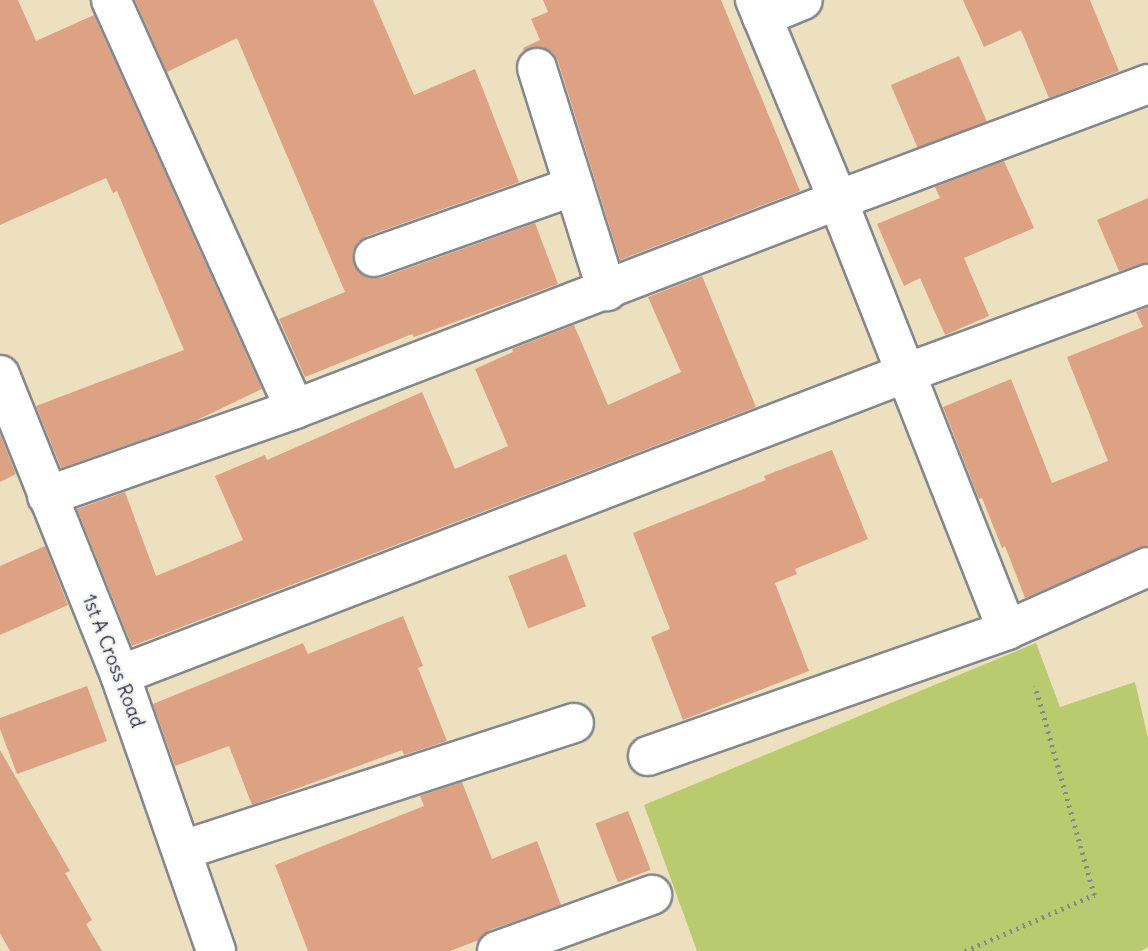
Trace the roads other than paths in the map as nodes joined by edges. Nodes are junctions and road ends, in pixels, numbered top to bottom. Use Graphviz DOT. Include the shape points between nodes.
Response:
graph roads {
  1 [pos="111,0"];
  2 [pos="803,0"];
  3 [pos="759,9"];
  4 [pos="537,68"];
  5 [pos="1148,84"];
  6 [pos="575,186"];
  7 [pos="838,200"];
  8 [pos="374,257"];
  9 [pos="1148,284"];
  10 [pos="607,290"];
  11 [pos="906,373"];
  12 [pos="0,375"];
  13 [pos="295,409"];
  14 [pos="47,496"];
  15 [pos="1148,567"];
  16 [pos="1007,630"];
  17 [pos="120,675"];
  18 [pos="574,723"];
  19 [pos="648,756"];
  20 [pos="183,850"];
  21 [pos="652,895"];
  22 [pos="216,951"];
  23 [pos="497,951"];
  1 -- 13 [label="street"];
  2 -- 3 [label="street"];
  3 -- 7 [label="street"];
  4 -- 6 [label="street"];
  5 -- 7 [label="street"];
  6 -- 8 [label="street"];
  6 -- 10 [label="street"];
  7 -- 10 [label="street"];
  7 -- 11 [label="street"];
  9 -- 11 [label="street"];
  10 -- 13 [label="street"];
  11 -- 16 [label="street"];
  11 -- 17 [label="street"];
  12 -- 14 [label="street, 1st A Cross Road"];
  13 -- 14 [label="street"];
  14 -- 17 [label="street, 1st A Cross Road"];
  15 -- 16 [label="street"];
  16 -- 19 [label="street"];
  17 -- 20 [label="street, 1st A Cross Road"];
  18 -- 20 [label="street"];
  20 -- 22 [label="street, 1st A Cross Road"];
  21 -- 23 [label="street"];
}
